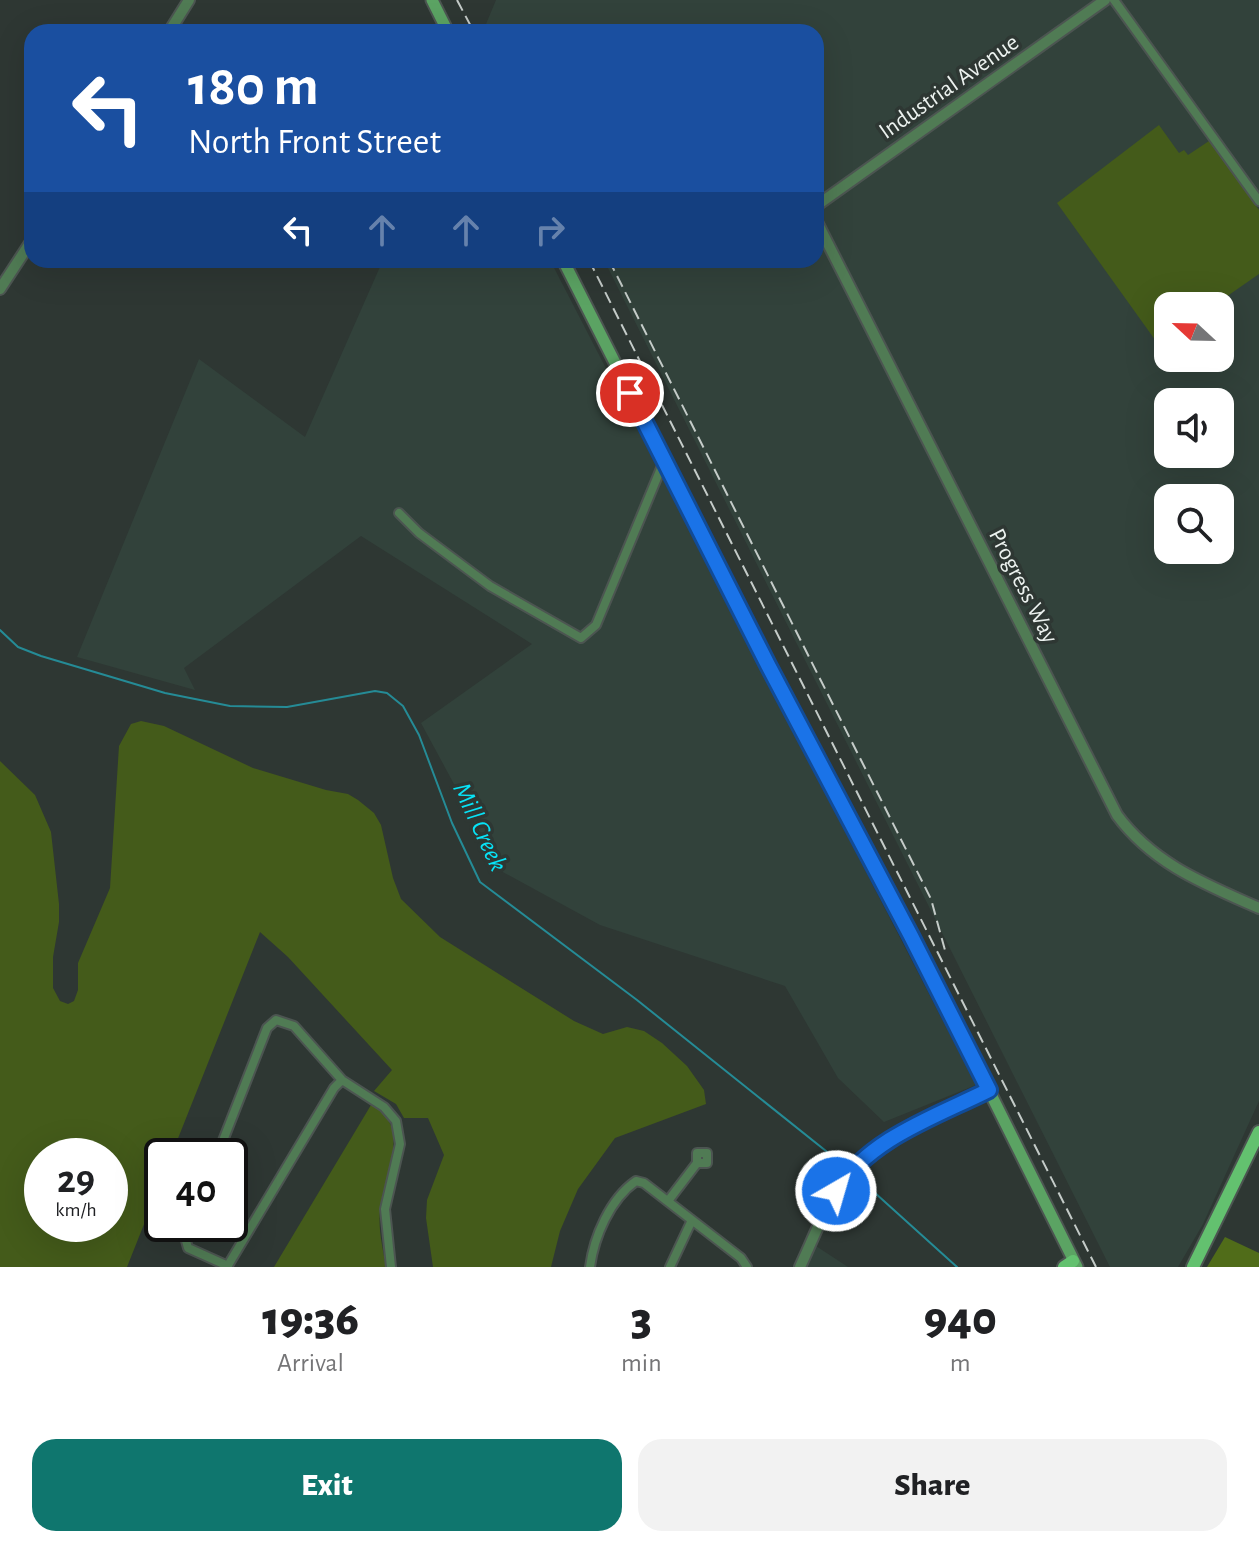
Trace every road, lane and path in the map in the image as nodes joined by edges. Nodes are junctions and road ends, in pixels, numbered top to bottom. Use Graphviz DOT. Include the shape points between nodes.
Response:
graph roads {
  1 [pos="189,0"];
  2 [pos="432,0"];
  3 [pos="1105,0"];
  4 [pos="1114,0"];
  5 [pos="174,24"];
  6 [pos="444,24"];
  7 [pos="824,200"];
  8 [pos="1259,201"];
  9 [pos="824,236"];
  10 [pos="24,252"];
  11 [pos="567,268"];
  12 [pos="0,289"];
  13 [pos="664,461"];
  14 [pos="399,513"];
  15 [pos="1259,908"];
  16 [pos="342,1080"];
  17 [pos="989,1090"];
  18 [pos="1259,1132"];
  19 [pos="224,1138"];
  20 [pos="697,1163"];
  21 [pos="668,1201"];
  22 [pos="692,1220"];
  23 [pos="186,1242"];
  24 [pos="1071,1265"];
  25 [pos="227,1266"];
  26 [pos="391,1267"];
  27 [pos="590,1267"];
  28 [pos="670,1267"];
  29 [pos="747,1267"];
  30 [pos="800,1267"];
  31 [pos="1193,1267"];
  1 -- 5 [label="street"];
  2 -- 6 [label="main road"];
  3 -- 7 [label="street, Industrial Avenue"];
  4 -- 8 [label="street"];
  9 -- 15 [label="street, Progress Way" via="1117,815 1164,862"];
  10 -- 12 [label="street"];
  11 -- 13 [label="main road"];
  13 -- 14 [label="street" via="596,625 581,638 490,586"];
  13 -- 17 [label="main road"];
  16 -- 19 [label="street" via="294,1026 273,1021"];
  16 -- 25 [label="street"];
  16 -- 26 [label="street" via="384,1107 399,1132 385,1209"];
  17 -- 24 [label="main road"];
  17 -- 30 [label="street" via="890,1140 856,1165"];
  18 -- 31 [label="main road"];
  20 -- 21 [label="street"];
  21 -- 22 [label="street"];
  21 -- 27 [label="street" via="636,1181 604,1222"];
  22 -- 28 [label="street"];
  22 -- 29 [label="street"];
  23 -- 25 [label="street" via="192,1251"];
}
